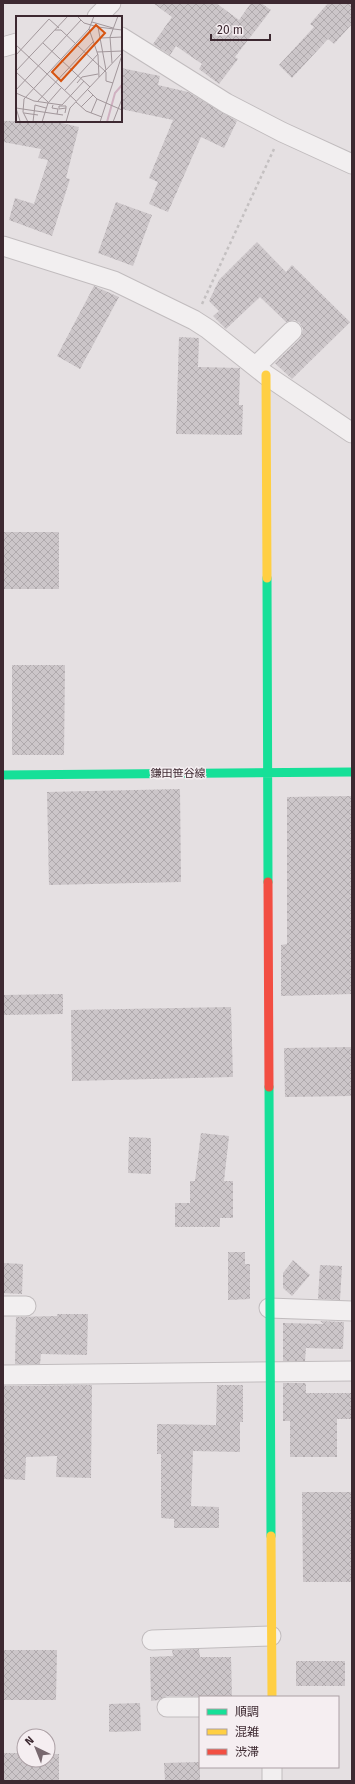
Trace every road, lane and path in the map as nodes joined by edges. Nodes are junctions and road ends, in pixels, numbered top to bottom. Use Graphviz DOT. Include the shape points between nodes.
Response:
graph roads {
  1 [pos="111,3"];
  2 [pos="98,16"];
  3 [pos="122,37"];
  4 [pos="16,43"];
  5 [pos="3,47"];
  6 [pos="282,132"];
  7 [pos="352,164"];
  8 [pos="3,246"];
  9 [pos="194,320"];
  10 [pos="292,331"];
  11 [pos="261,370"];
  12 [pos="352,433"];
  13 [pos="352,772"];
  14 [pos="268,773"];
  15 [pos="3,775"];
  16 [pos="3,1306"];
  17 [pos="26,1306"];
  18 [pos="269,1308"];
  19 [pos="352,1311"];
  20 [pos="352,1370"];
  21 [pos="269,1371"];
  22 [pos="3,1375"];
  23 [pos="272,1636"];
  24 [pos="152,1640"];
  25 [pos="272,1696"];
  26 [pos="167,1707"];
  27 [pos="199,1707"];
  28 [pos="272,1768"];
  29 [pos="272,1781"];
  1 -- 2 [label="street"];
  3 -- 6 [label="street" via="226,103"];
  4 -- 5 [label="street"];
  6 -- 7 [label="street"];
  6 -- 9 [label="path"];
  8 -- 9 [label="street" via="114,281"];
  9 -- 11 [label="street"];
  10 -- 11 [label="street"];
  11 -- 12 [label="street"];
  11 -- 14 [label="street"];
  13 -- 14 [label="street, 鎌田笹谷線"];
  14 -- 15 [label="street, 鎌田笹谷線"];
  14 -- 18 [label="street"];
  16 -- 17 [label="street"];
  18 -- 19 [label="street"];
  18 -- 21 [label="street"];
  20 -- 21 [label="street"];
  21 -- 22 [label="street"];
  21 -- 23 [label="street"];
  23 -- 24 [label="street"];
  23 -- 25 [label="street"];
  26 -- 27 [label="street"];
  28 -- 29 [label="street"];
}
